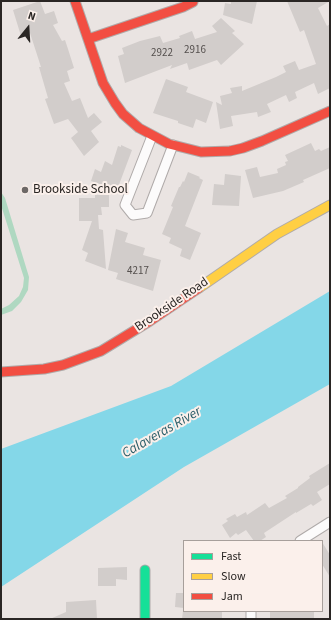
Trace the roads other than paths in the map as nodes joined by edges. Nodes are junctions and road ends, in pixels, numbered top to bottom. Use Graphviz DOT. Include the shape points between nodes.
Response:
graph roads {
  1 [pos="75,1"];
  2 [pos="193,2"];
  3 [pos="88,39"];
  4 [pos="330,111"];
  5 [pos="152,136"];
  6 [pos="173,145"];
  7 [pos="330,205"];
  8 [pos="1,372"];
  9 [pos="330,522"];
  10 [pos="302,540"];
  11 [pos="145,570"];
  12 [pos="145,619"];
  1 -- 3 [label="street"];
  2 -- 3 [label="street"];
  3 -- 5 [label="street" via="103,83 115,103 123,114"];
  4 -- 6 [label="street" via="243,148 201,152"];
  5 -- 6 [label="street"];
  5 -- 6 [label="street" via="125,205 132,215 147,214"];
  7 -- 8 [label="street, Brookside Road" via="277,234 150,321 101,351 44,369"];
  9 -- 10 [label="street"];
  11 -- 12 [label="street"];
}
